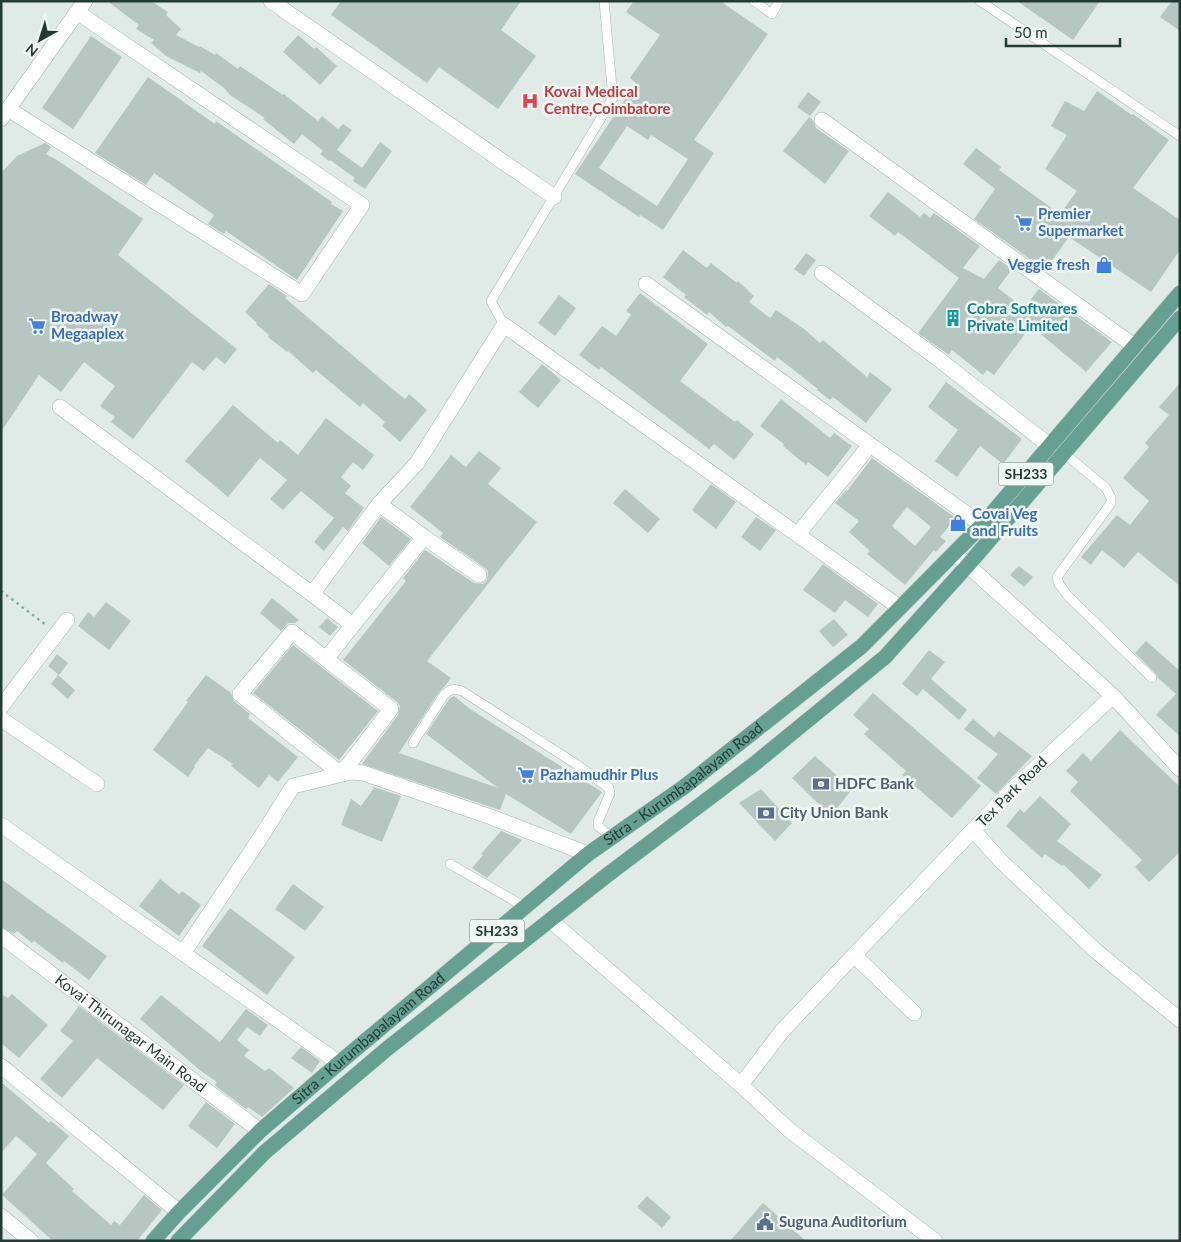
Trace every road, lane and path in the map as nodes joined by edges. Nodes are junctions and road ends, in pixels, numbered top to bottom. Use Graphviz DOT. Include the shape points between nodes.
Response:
graph roads {
  1 [pos="271,1"];
  2 [pos="604,1"];
  3 [pos="754,1"];
  4 [pos="779,1"];
  5 [pos="980,1"];
  6 [pos="81,7"];
  7 [pos="5,114"];
  8 [pos="822,120"];
  9 [pos="1180,136"];
  10 [pos="554,197"];
  11 [pos="822,273"];
  12 [pos="646,284"];
  13 [pos="1180,292"];
  14 [pos="1180,318"];
  15 [pos="504,325"];
  16 [pos="1134,346"];
  17 [pos="60,407"];
  18 [pos="870,445"];
  19 [pos="1050,446"];
  20 [pos="1064,453"];
  21 [pos="379,504"];
  22 [pos="982,525"];
  23 [pos="798,534"];
  24 [pos="424,537"];
  25 [pos="954,553"];
  26 [pos="968,565"];
  27 [pos="479,575"];
  28 [pos="1,591"];
  29 [pos="312,594"];
  30 [pos="900,607"];
  31 [pos="67,620"];
  32 [pos="353,625"];
  33 [pos="57,633"];
  34 [pos="326,659"];
  35 [pos="1152,678"];
  36 [pos="1113,696"];
  37 [pos="1,707"];
  38 [pos="1,719"];
  39 [pos="413,743"];
  40 [pos="1180,770"];
  41 [pos="97,784"];
  42 [pos="1,825"];
  43 [pos="973,830"];
  44 [pos="612,838"];
  45 [pos="588,854"];
  46 [pos="450,864"];
  47 [pos="524,907"];
  48 [pos="550,920"];
  49 [pos="1,936"];
  50 [pos="183,953"];
  51 [pos="854,955"];
  52 [pos="914,1013"];
  53 [pos="1180,1020"];
  54 [pos="339,1063"];
  55 [pos="1,1066"];
  56 [pos="741,1085"];
  57 [pos="260,1132"];
  58 [pos="179,1212"];
  59 [pos="1,1216"];
  60 [pos="31,1241"];
  61 [pos="153,1241"];
  62 [pos="178,1241"];
  63 [pos="935,1241"];
  1 -- 10 [label="street"];
  2 -- 10 [label="lane" via="613,98"];
  3 -- 4 [label="lane" via="772,14"];
  5 -- 9 [label="lane"];
  6 -- 7 [label="street"];
  6 -- 7 [label="street" via="362,205 302,294"];
  8 -- 16 [label="street"];
  10 -- 15 [label="lane" via="492,301"];
  11 -- 19 [label="street"];
  12 -- 18 [label="street"];
  13 -- 16 [label="main road, Sitra - Kurumbapalayam Road / SH233"];
  14 -- 20 [label="main road, SH233"];
  15 -- 21 [label="street" via="417,463"];
  15 -- 23 [label="street"];
  16 -- 19 [label="main road, Sitra - Kurumbapalayam Road / SH233"];
  17 -- 29 [label="street"];
  18 -- 22 [label="street"];
  18 -- 23 [label="street"];
  19 -- 22 [label="main road, Sitra - Kurumbapalayam Road / SH233"];
  20 -- 26 [label="main road, SH233"];
  20 -- 35 [label="lane" via="1106,488 1112,498 1057,577 1059,584"];
  21 -- 24 [label="street"];
  21 -- 29 [label="street"];
  22 -- 25 [label="main road, Sitra - Kurumbapalayam Road / SH233"];
  23 -- 30 [label="street"];
  24 -- 27 [label="street"];
  24 -- 32 [label="street"];
  25 -- 26 [label="street"];
  25 -- 30 [label="main road, Sitra - Kurumbapalayam Road / SH233"];
  26 -- 36 [label="street"];
  26 -- 48 [label="main road" via="885,657 753,765"];
  28 -- 33 [label="path"];
  29 -- 32 [label="street"];
  30 -- 44 [label="main road, Sitra - Kurumbapalayam Road / SH233" via="862,646 684,787"];
  31 -- 33 [label="street"];
  32 -- 34 [label="street"];
  33 -- 37 [label="street"];
  34 -- 34 [label="street" via="390,709 340,772 240,694 292,632"];
  36 -- 40 [label="street"];
  36 -- 43 [label="street, Tex Park Road"];
  38 -- 41 [label="street"];
  39 -- 44 [label="lane" via="444,695 455,688 462,691 609,788 598,826"];
  42 -- 50 [label="street"];
  43 -- 51 [label="street"];
  43 -- 53 [label="street, Tex Park Road" via="1096,951"];
  44 -- 45 [label="main road, Sitra - Kurumbapalayam Road / SH233"];
  45 -- 47 [label="main road, Sitra - Kurumbapalayam Road / SH233"];
  45 -- 50 [label="street" via="363,773 352,772 293,786"];
  46 -- 47 [label="lane"];
  47 -- 54 [label="main road, Sitra - Kurumbapalayam Road / SH233"];
  48 -- 56 [label="street"];
  48 -- 62 [label="main road" via="388,1048 271,1146"];
  49 -- 57 [label="street, Kovai Thirunagar Main Road"];
  50 -- 54 [label="street"];
  51 -- 52 [label="street"];
  51 -- 56 [label="street" via="782,1031"];
  54 -- 57 [label="main road, Sitra - Kurumbapalayam Road / SH233"];
  55 -- 58 [label="street"];
  56 -- 63 [label="street" via="788,1129"];
  57 -- 58 [label="main road, Sitra - Kurumbapalayam Road / SH233"];
  58 -- 61 [label="main road, Sitra - Kurumbapalayam Road / SH233"];
  59 -- 60 [label="street"];
}
